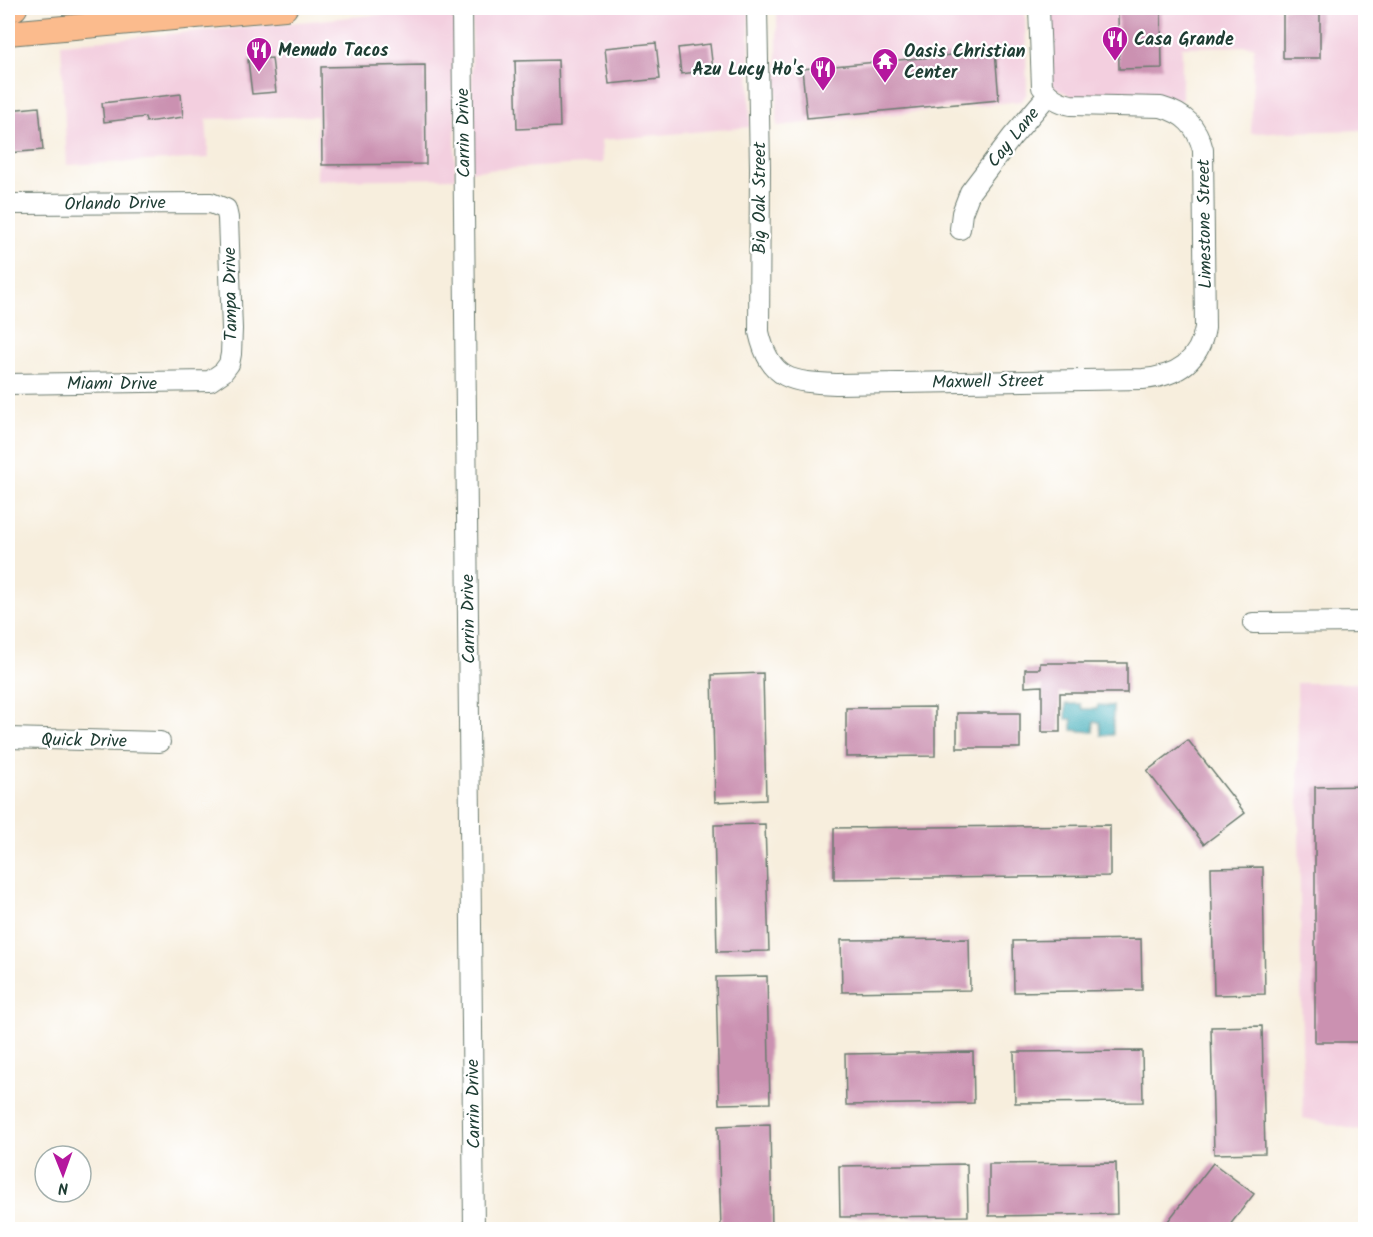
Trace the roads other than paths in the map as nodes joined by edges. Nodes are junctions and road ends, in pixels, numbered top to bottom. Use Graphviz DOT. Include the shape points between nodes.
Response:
graph roads {
  1 [pos="8,8"];
  2 [pos="15,8"];
  3 [pos="285,8"];
  4 [pos="462,8"];
  5 [pos="757,8"];
  6 [pos="1039,8"];
  7 [pos="8,33"];
  8 [pos="1048,95"];
  9 [pos="8,204"];
  10 [pos="222,206"];
  11 [pos="960,229"];
  12 [pos="1186,364"];
  13 [pos="788,378"];
  14 [pos="215,379"];
  15 [pos="8,384"];
  16 [pos="1365,622"];
  17 [pos="1253,623"];
  18 [pos="8,738"];
  19 [pos="160,742"];
  20 [pos="474,1230"];
  1 -- 2 [label="main road"];
  3 -- 7 [label="main road"];
  4 -- 20 [label="street, Carrin Drive"];
  5 -- 13 [label="street, Big Oak Street" via="759,332 765,355"];
  6 -- 8 [label="street, Cay Lane" via="1042,87"];
  8 -- 11 [label="street, Cay Lane" via="970,192"];
  8 -- 12 [label="street, Limestone Street" via="1071,105 1161,107 1174,110 1194,127 1203,150 1206,328 1197,354"];
  9 -- 10 [label="street, Orlando Drive" via="180,202"];
  10 -- 14 [label="street, Tampa Drive" via="228,218 232,329 229,364"];
  12 -- 13 [label="street, Maxwell Street" via="1171,373 1143,379 836,384"];
  14 -- 15 [label="street, Miami Drive" via="192,383"];
  16 -- 17 [label="street"];
  18 -- 19 [label="street, Quick Drive"];
}
